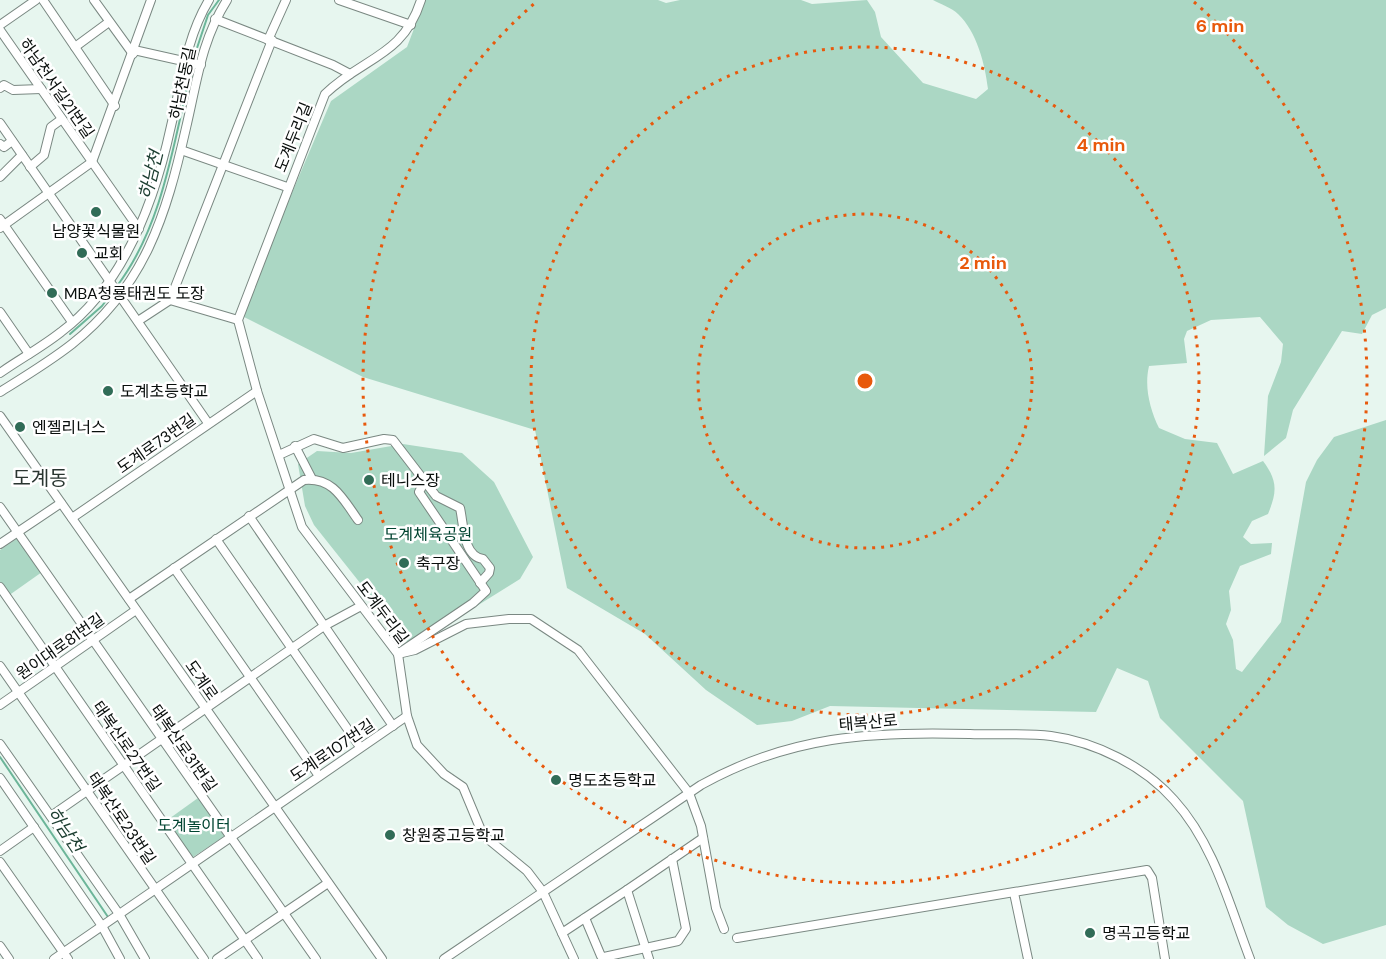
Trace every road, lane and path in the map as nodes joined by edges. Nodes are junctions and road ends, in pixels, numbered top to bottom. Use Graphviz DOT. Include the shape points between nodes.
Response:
graph roads {
  1 [pos="36,0"];
  2 [pos="43,0"];
  3 [pos="94,0"];
  4 [pos="151,0"];
  5 [pos="209,0"];
  6 [pos="227,0"];
  7 [pos="286,0"];
  8 [pos="339,0"];
  9 [pos="421,0"];
  10 [pos="215,19"];
  11 [pos="109,22"];
  12 [pos="0,25"];
  13 [pos="411,25"];
  14 [pos="0,30"];
  15 [pos="270,40"];
  16 [pos="75,47"];
  17 [pos="133,52"];
  18 [pos="187,62"];
  19 [pos="199,64"];
  20 [pos="350,74"];
  21 [pos="0,88"];
  22 [pos="41,89"];
  23 [pos="115,106"];
  24 [pos="62,119"];
  25 [pos="0,123"];
  26 [pos="12,141"];
  27 [pos="0,144"];
  28 [pos="181,150"];
  29 [pos="22,155"];
  30 [pos="92,162"];
  31 [pos="223,166"];
  32 [pos="30,167"];
  33 [pos="0,177"];
  34 [pos="287,187"];
  35 [pos="49,193"];
  36 [pos="1,224"];
  37 [pos="139,230"];
  38 [pos="111,284"];
  39 [pos="119,294"];
  40 [pos="170,300"];
  41 [pos="0,312"];
  42 [pos="238,320"];
  43 [pos="138,321"];
  44 [pos="72,322"];
  45 [pos="63,331"];
  46 [pos="73,344"];
  47 [pos="29,354"];
  48 [pos="0,373"];
  49 [pos="257,391"];
  50 [pos="0,392"];
  51 [pos="0,416"];
  52 [pos="208,423"];
  53 [pos="295,446"];
  54 [pos="279,455"];
  55 [pos="312,479"];
  56 [pos="425,481"];
  57 [pos="290,491"];
  58 [pos="61,503"];
  59 [pos="0,507"];
  60 [pos="249,516"];
  61 [pos="72,518"];
  62 [pos="358,520"];
  63 [pos="18,532"];
  64 [pos="216,539"];
  65 [pos="0,544"];
  66 [pos="174,568"];
  67 [pos="480,583"];
  68 [pos="0,587"];
  69 [pos="129,599"];
  70 [pos="361,606"];
  71 [pos="136,610"];
  72 [pos="324,626"];
  73 [pos="92,641"];
  74 [pos="292,648"];
  75 [pos="398,654"];
  76 [pos="0,666"];
  77 [pos="55,667"];
  78 [pos="250,677"];
  79 [pos="18,692"];
  80 [pos="0,705"];
  81 [pos="205,709"];
  82 [pos="407,716"];
  83 [pos="393,726"];
  84 [pos="161,739"];
  85 [pos="0,744"];
  86 [pos="360,747"];
  87 [pos="123,765"];
  88 [pos="319,776"];
  89 [pos="0,778"];
  90 [pos="87,790"];
  91 [pos="689,793"];
  92 [pos="274,807"];
  93 [pos="51,816"];
  94 [pos="34,827"];
  95 [pos="230,837"];
  96 [pos="703,838"];
  97 [pos="0,851"];
  98 [pos="672,859"];
  99 [pos="0,862"];
  100 [pos="192,864"];
  101 [pos="328,883"];
  102 [pos="154,889"];
  103 [pos="627,890"];
  104 [pos="543,892"];
  105 [pos="1014,893"];
  106 [pos="284,913"];
  107 [pos="119,914"];
  108 [pos="585,918"];
  109 [pos="102,926"];
  110 [pos="724,929"];
  111 [pos="562,933"];
  112 [pos="737,938"];
  113 [pos="245,940"];
  114 [pos="0,946"];
  115 [pos="646,948"];
  116 [pos="66,956"];
  117 [pos="9,959"];
  118 [pos="54,959"];
  119 [pos="120,959"];
  120 [pos="145,959"];
  121 [pos="204,959"];
  122 [pos="217,959"];
  123 [pos="258,959"];
  124 [pos="316,959"];
  125 [pos="381,959"];
  126 [pos="444,959"];
  127 [pos="574,959"];
  128 [pos="649,959"];
  129 [pos="1028,959"];
  130 [pos="1165,959"];
  131 [pos="1250,959"];
  1 -- 12 [label="street"];
  2 -- 16 [label="street"];
  3 -- 11 [label="street"];
  4 -- 17 [label="street, 하남천서길21번길"];
  5 -- 18 [label="street" via="197,19"];
  6 -- 10 [label="street, 하남천동길"];
  7 -- 15 [label="street"];
  8 -- 13 [label="street"];
  9 -- 13 [label="street, 도계두리길"];
  10 -- 15 [label="street"];
  10 -- 19 [label="street, 하남천동길"];
  11 -- 16 [label="street"];
  11 -- 17 [label="street"];
  13 -- 20 [label="street, 도계두리길" via="399,42"];
  14 -- 22 [label="street, 하남천서길21번길"];
  15 -- 20 [label="street"];
  15 -- 31 [label="street"];
  16 -- 23 [label="street"];
  17 -- 18 [label="street"];
  17 -- 23 [label="street, 하남천서길21번길"];
  18 -- 19 [label="street"];
  18 -- 37 [label="street" via="163,165"];
  19 -- 28 [label="street, 하남천동길"];
  20 -- 34 [label="street, 도계두리길" via="325,94"];
  21 -- 22 [label="street" via="4,85 13,90"];
  22 -- 24 [label="street, 하남천서길21번길"];
  23 -- 30 [label="street, 하남천서길21번길"];
  24 -- 30 [label="street, 하남천서길21번길"];
  24 -- 32 [label="street" via="51,127 44,154"];
  25 -- 26 [label="street"];
  26 -- 27 [label="street" via="4,147"];
  26 -- 29 [label="street"];
  28 -- 31 [label="street"];
  28 -- 39 [label="street, 하남천동길" via="157,234 142,264"];
  29 -- 32 [label="street"];
  29 -- 33 [label="street"];
  30 -- 35 [label="street"];
  30 -- 37 [label="street, 하남천서길21번길"];
  31 -- 34 [label="street"];
  31 -- 40 [label="street"];
  32 -- 35 [label="street"];
  34 -- 42 [label="street, 도계두리길"];
  35 -- 36 [label="street"];
  35 -- 38 [label="street"];
  36 -- 44 [label="street"];
  37 -- 38 [label="street"];
  38 -- 39 [label="street"];
  38 -- 44 [label="street"];
  39 -- 43 [label="street"];
  39 -- 46 [label="street, 하남천동길"];
  40 -- 42 [label="street"];
  40 -- 43 [label="street"];
  41 -- 47 [label="street"];
  42 -- 49 [label="street, 도계두리길"];
  43 -- 52 [label="street"];
  44 -- 45 [label="street"];
  45 -- 46 [label="street"];
  45 -- 47 [label="street"];
  46 -- 50 [label="street, 하남천동길"];
  47 -- 48 [label="street"];
  49 -- 52 [label="street, 도계로73번길"];
  49 -- 54 [label="street, 도계두리길"];
  51 -- 58 [label="street, 도계로"];
  52 -- 61 [label="street, 도계로73번길"];
  53 -- 54 [label="street"];
  53 -- 55 [label="street"];
  53 -- 56 [label="street" via="314,439 344,448 393,440"];
  54 -- 57 [label="street, 도계두리길"];
  55 -- 57 [label="street"];
  55 -- 62 [label="street" via="332,485"];
  56 -- 67 [label="street" via="419,492"];
  56 -- 67 [label="street" via="436,496 460,508 468,552 483,559 490,568"];
  57 -- 60 [label="street"];
  57 -- 70 [label="street, 도계두리길" via="302,527"];
  58 -- 61 [label="street, 도계로"];
  58 -- 63 [label="street"];
  59 -- 63 [label="street, 태복산로31번길"];
  60 -- 64 [label="street"];
  60 -- 72 [label="street"];
  61 -- 69 [label="street, 도계로"];
  63 -- 65 [label="street"];
  63 -- 73 [label="street, 태복산로31번길"];
  64 -- 66 [label="street"];
  64 -- 74 [label="street"];
  66 -- 69 [label="street"];
  66 -- 78 [label="street"];
  67 -- 75 [label="street" via="486,591 473,603"];
  68 -- 77 [label="street, 태복산로27번길"];
  69 -- 71 [label="street, 도계로"];
  70 -- 72 [label="street"];
  70 -- 75 [label="street, 도계두리길"];
  71 -- 73 [label="street, 원이대로81번길"];
  71 -- 81 [label="street, 도계로"];
  72 -- 74 [label="street"];
  72 -- 83 [label="street"];
  73 -- 77 [label="street, 원이대로81번길"];
  73 -- 84 [label="street, 태복산로31번길"];
  74 -- 78 [label="street"];
  74 -- 86 [label="street"];
  75 -- 82 [label="street, 도계두리길"];
  75 -- 91 [label="street" via="415,650 466,624 531,619 578,650"];
  76 -- 79 [label="street, 태복산로23번길"];
  77 -- 79 [label="street, 원이대로81번길"];
  77 -- 87 [label="street, 태복산로27번길"];
  78 -- 81 [label="street"];
  78 -- 88 [label="street"];
  79 -- 80 [label="street, 원이대로81번길"];
  79 -- 90 [label="street, 태복산로23번길"];
  81 -- 84 [label="street"];
  81 -- 92 [label="street, 도계로"];
  82 -- 83 [label="street, 도계로107번길"];
  82 -- 104 [label="street, 도계두리길" via="417,746 463,787 483,835 527,871"];
  83 -- 86 [label="street, 도계로107번길"];
  84 -- 87 [label="street"];
  84 -- 95 [label="street, 태복산로31번길"];
  85 -- 93 [label="street"];
  86 -- 88 [label="street, 도계로107번길"];
  87 -- 90 [label="street"];
  87 -- 100 [label="street, 태복산로27번길"];
  88 -- 92 [label="street, 도계로107번길"];
  89 -- 94 [label="street"];
  90 -- 93 [label="street"];
  90 -- 102 [label="street, 태복산로23번길"];
  91 -- 96 [label="street"];
  91 -- 104 [label="street, 태복산로"];
  91 -- 131 [label="street, 태복산로" via="735,766 772,752 869,734 1052,736 1097,748 1137,768 1173,799 1199,832"];
  92 -- 95 [label="street, 도계로107번길"];
  92 -- 101 [label="street, 도계로"];
  93 -- 107 [label="street"];
  94 -- 97 [label="street"];
  94 -- 109 [label="street"];
  95 -- 100 [label="street, 도계로107번길"];
  95 -- 106 [label="street, 태복산로31번길"];
  96 -- 98 [label="street"];
  96 -- 110 [label="street" via="716,909"];
  98 -- 103 [label="street"];
  98 -- 115 [label="street" via="686,929 678,941"];
  99 -- 116 [label="street"];
  100 -- 102 [label="street, 도계로107번길"];
  100 -- 113 [label="street, 태복산로27번길"];
  101 -- 106 [label="street"];
  101 -- 125 [label="street, 도계로"];
  102 -- 107 [label="street, 도계로107번길"];
  102 -- 121 [label="street, 태복산로23번길"];
  103 -- 108 [label="street"];
  103 -- 115 [label="street"];
  104 -- 111 [label="street, 도계두리길"];
  104 -- 126 [label="street, 태복산로"];
  105 -- 112 [label="street"];
  105 -- 129 [label="street"];
  105 -- 130 [label="street" via="1148,870"];
  106 -- 113 [label="street"];
  106 -- 124 [label="street, 태복산로31번길"];
  107 -- 109 [label="street, 도계로107번길"];
  107 -- 120 [label="street"];
  108 -- 111 [label="street"];
  108 -- 115 [label="street" via="601,956"];
  109 -- 116 [label="street, 도계로107번길"];
  109 -- 119 [label="street"];
  111 -- 127 [label="street, 도계두리길"];
  113 -- 122 [label="street"];
  113 -- 123 [label="street, 태복산로27번길"];
  114 -- 117 [label="street"];
  115 -- 128 [label="street"];
  116 -- 118 [label="street, 도계로107번길"];
}
